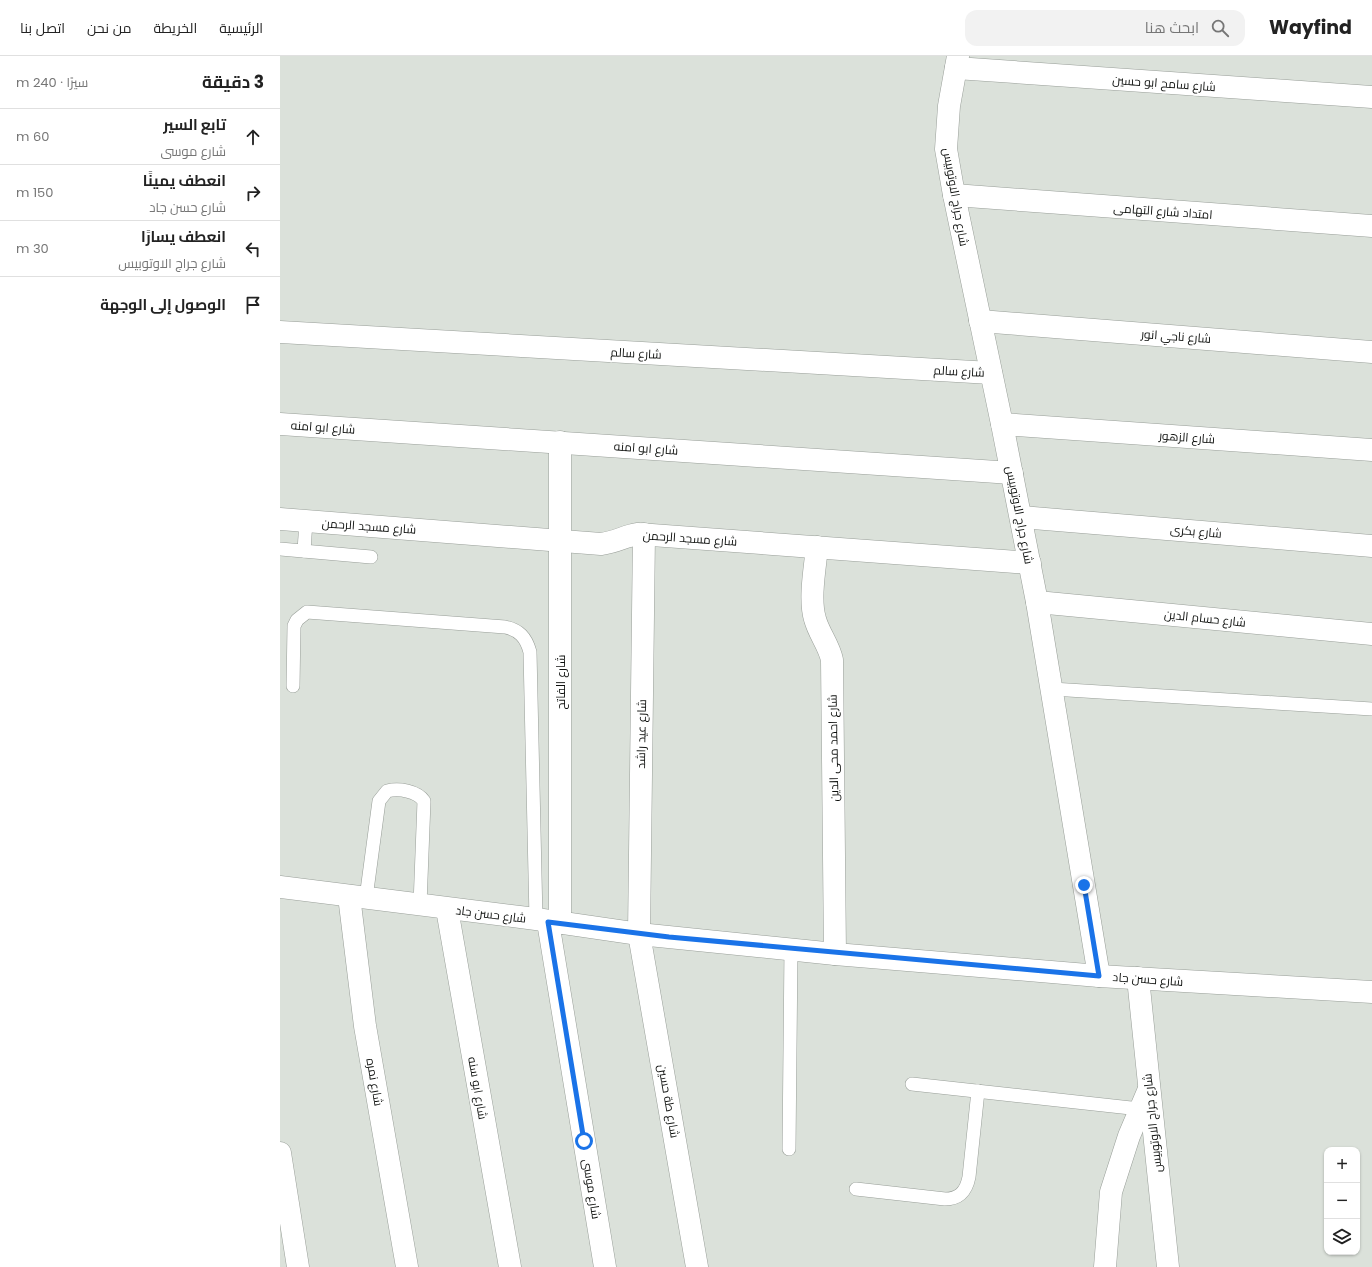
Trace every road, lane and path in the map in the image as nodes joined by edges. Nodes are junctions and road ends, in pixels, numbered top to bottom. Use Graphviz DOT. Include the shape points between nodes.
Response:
graph roads {
  1 [pos="957,62"];
  2 [pos="1372,97"];
  3 [pos="954,195"];
  4 [pos="1372,226"];
  5 [pos="980,321"];
  6 [pos="280,332"];
  7 [pos="1372,352"];
  8 [pos="991,373"];
  9 [pos="280,424"];
  10 [pos="1002,424"];
  11 [pos="560,442"];
  12 [pos="1372,450"];
  13 [pos="1012,473"];
  14 [pos="1021,517"];
  15 [pos="280,519"];
  16 [pos="306,521"];
  17 [pos="644,534"];
  18 [pos="560,541"];
  19 [pos="1372,546"];
  20 [pos="817,547"];
  21 [pos="280,549"];
  22 [pos="304,551"];
  23 [pos="371,557"];
  24 [pos="1030,563"];
  25 [pos="1037,602"];
  26 [pos="1372,634"];
  27 [pos="292,686"];
  28 [pos="1052,689"];
  29 [pos="1372,710"];
  30 [pos="280,887"];
  31 [pos="357,897"];
  32 [pos="420,905"];
  33 [pos="447,909"];
  34 [pos="548,921"];
  35 [pos="639,934"];
  36 [pos="791,949"];
  37 [pos="835,954"];
  38 [pos="1099,976"];
  39 [pos="1138,978"];
  40 [pos="1372,992"];
  41 [pos="912,1084"];
  42 [pos="1149,1089"];
  43 [pos="978,1092"];
  44 [pos="1140,1109"];
  45 [pos="789,1149"];
  46 [pos="280,1153"];
  47 [pos="856,1189"];
  48 [pos="298,1267"];
  49 [pos="407,1267"];
  50 [pos="510,1267"];
  51 [pos="605,1267"];
  52 [pos="697,1267"];
  53 [pos="1105,1267"];
  54 [pos="1168,1267"];
  1 -- 2 [label="street, شارع سامح ابو حسين"];
  1 -- 3 [label="street, شارع جراج الاوتوبيس" via="949,106 946,149"];
  3 -- 4 [label="street, امتداد شارع التهامى"];
  3 -- 5 [label="street, شارع جراج الاوتوبيس"];
  5 -- 7 [label="street, شارع ناجي انور"];
  5 -- 8 [label="street, شارع جراج الاوتوبيس"];
  6 -- 8 [label="street, شارع سالم"];
  8 -- 10 [label="street, شارع جراج الاوتوبيس"];
  9 -- 11 [label="street, شارع ابو امنه"];
  10 -- 12 [label="street, شارع الزهور"];
  10 -- 13 [label="street, شارع جراج الاوتوبيس"];
  11 -- 13 [label="street, شارع ابو امنه"];
  11 -- 18 [label="street, شارع الفاتح"];
  13 -- 14 [label="street, شارع جراج الاوتوبيس"];
  14 -- 19 [label="street, شارع بكرى"];
  14 -- 24 [label="street, شارع جراج الاوتوبيس"];
  15 -- 16 [label="street, شارع مسجد الرحمن"];
  16 -- 18 [label="street, شارع مسجد الرحمن"];
  16 -- 22 [label="lane"];
  17 -- 18 [label="street, شارع مسجد الرحمن" via="630,535 614,543"];
  17 -- 20 [label="street, شارع مسجد الرحمن"];
  17 -- 35 [label="street, شارع عيد راشد"];
  18 -- 34 [label="street, شارع الفاتح"];
  20 -- 24 [label="street, شارع مسجد الرحمن"];
  20 -- 37 [label="street, شارع احمد محى الدين" via="814,618 830,649 832,660"];
  21 -- 22 [label="lane"];
  22 -- 23 [label="lane"];
  24 -- 25 [label="street, شارع جراج الاوتوبيس"];
  25 -- 26 [label="street, شارع حسام الدين"];
  25 -- 28 [label="street, شارع جراج الاوتوبيس"];
  27 -- 34 [label="lane" via="294,626 307,612 504,627 514,629 522,635 528,642 530,652"];
  28 -- 29 [label="lane"];
  28 -- 38 [label="street, شارع جراج الاوتوبيس"];
  30 -- 31 [label="street, شارع حسن جاد"];
  31 -- 32 [label="street, شارع حسن جاد"];
  31 -- 32 [label="lane" via="379,801 387,791 394,789 414,793 424,801"];
  31 -- 49 [label="street, شارع نمره" via="365,1026"];
  32 -- 33 [label="street, شارع حسن جاد"];
  33 -- 34 [label="street, شارع حسن جاد"];
  33 -- 50 [label="street, شارع ابو سنه"];
  34 -- 35 [label="street, شارع حسن جاد"];
  34 -- 51 [label="street, شارع موسى"];
  35 -- 36 [label="street, شارع حسن جاد"];
  35 -- 52 [label="street, شارع طة حسين"];
  36 -- 37 [label="street, شارع حسن جاد"];
  36 -- 45 [label="lane"];
  37 -- 38 [label="street, شارع حسن جاد"];
  38 -- 39 [label="street, شارع حسن جاد"];
  39 -- 40 [label="street, شارع حسن جاد"];
  39 -- 42 [label="street, شارع جراج الاوتوبيس"];
  41 -- 43 [label="lane"];
  42 -- 44 [label="street"];
  42 -- 54 [label="street, شارع جراج الاوتوبيس"];
  43 -- 44 [label="lane"];
  43 -- 47 [label="lane" via="969,1177 962,1194 954,1199 944,1199"];
  44 -- 53 [label="street" via="1111,1192"];
  46 -- 48 [label="street"];
}
